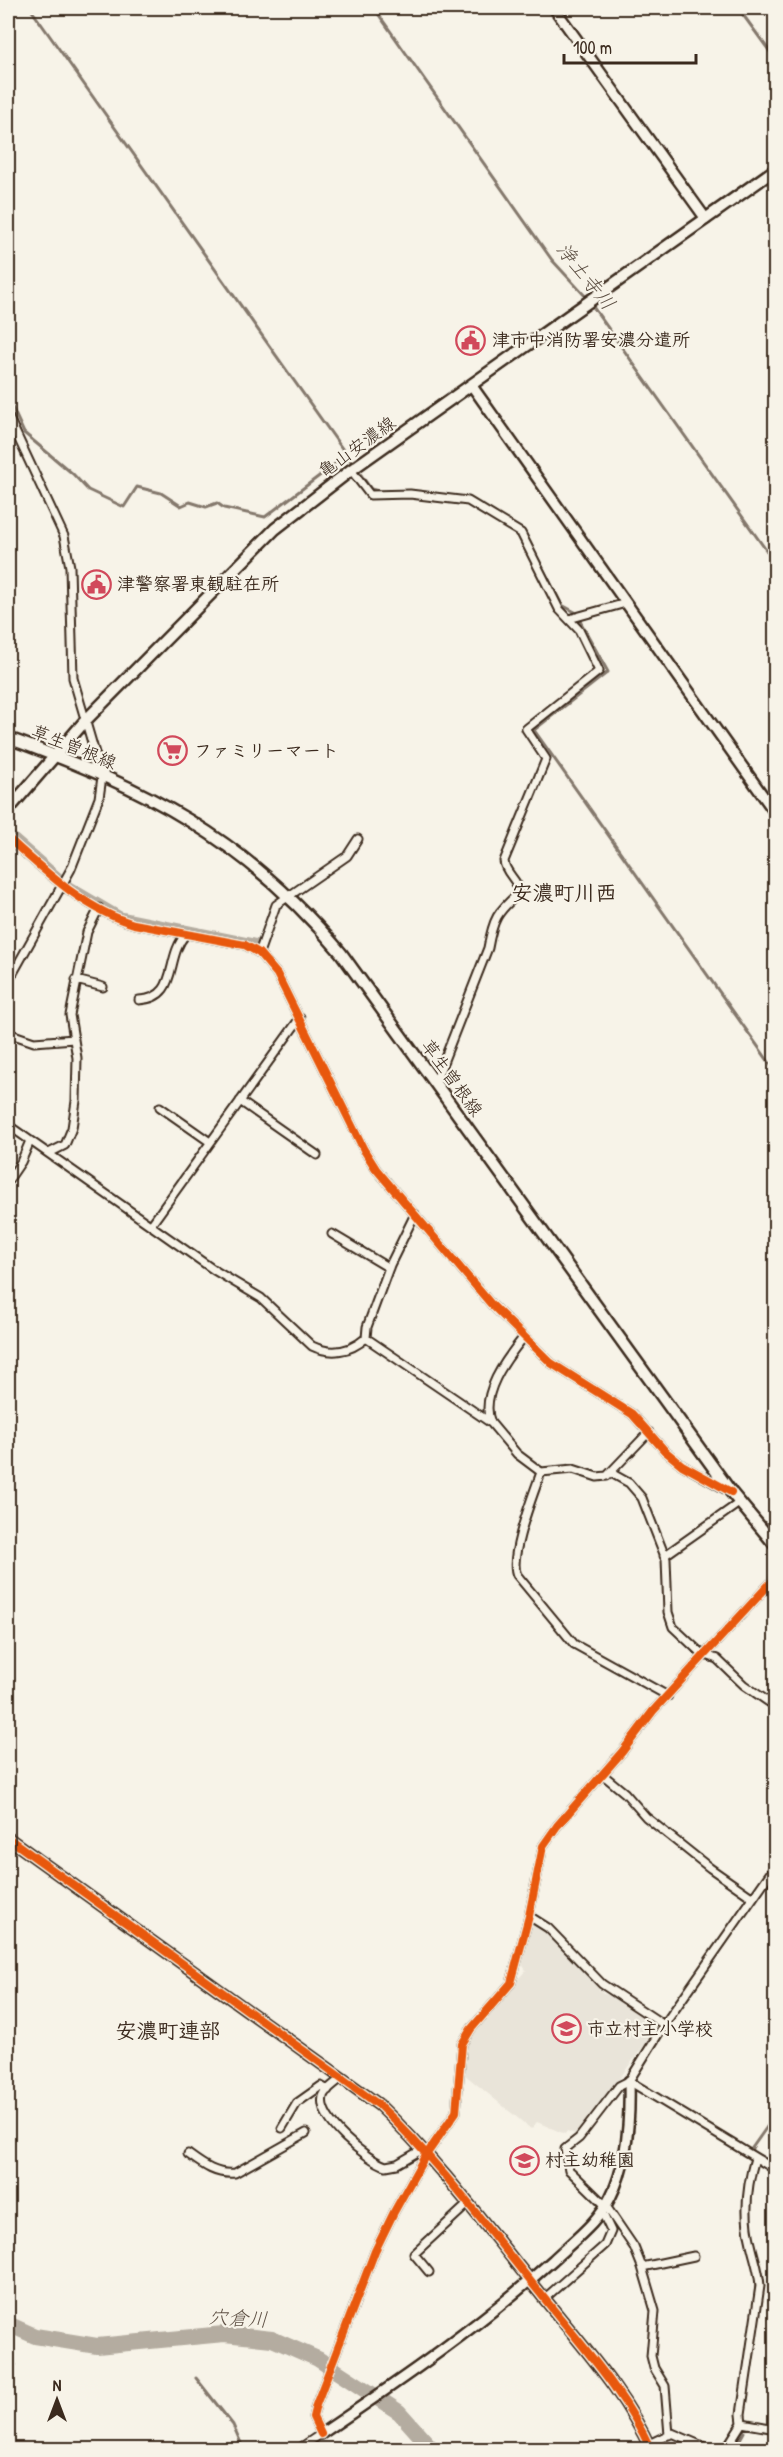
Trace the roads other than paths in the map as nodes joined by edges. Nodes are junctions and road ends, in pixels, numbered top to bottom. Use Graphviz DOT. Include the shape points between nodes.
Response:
graph roads {
  1 [pos="554,8"];
  2 [pos="776,169"];
  3 [pos="706,219"];
  4 [pos="472,386"];
  5 [pos="8,416"];
  6 [pos="352,469"];
  7 [pos="626,603"];
  8 [pos="569,619"];
  9 [pos="85,721"];
  10 [pos="8,738"];
  11 [pos="54,755"];
  12 [pos="102,777"];
  13 [pos="8,810"];
  14 [pos="776,814"];
  15 [pos="8,838"];
  16 [pos="358,839"];
  17 [pos="62,886"];
  18 [pos="290,896"];
  19 [pos="99,908"];
  20 [pos="186,934"];
  21 [pos="259,953"];
  22 [pos="76,980"];
  23 [pos="8,982"];
  24 [pos="103,987"];
  25 [pos="139,1000"];
  26 [pos="300,1017"];
  27 [pos="8,1033"];
  28 [pos="74,1039"];
  29 [pos="435,1083"];
  30 [pos="240,1101"];
  31 [pos="160,1107"];
  32 [pos="8,1125"];
  33 [pos="30,1141"];
  34 [pos="210,1142"];
  35 [pos="49,1154"];
  36 [pos="317,1155"];
  37 [pos="8,1181"];
  38 [pos="415,1214"];
  39 [pos="151,1225"];
  40 [pos="332,1234"];
  41 [pos="389,1268"];
  42 [pos="366,1338"];
  43 [pos="523,1338"];
  44 [pos="491,1423"];
  45 [pos="649,1432"];
  46 [pos="541,1472"];
  47 [pos="611,1473"];
  48 [pos="731,1492"];
  49 [pos="739,1503"];
  50 [pos="776,1546"];
  51 [pos="664,1556"];
  52 [pos="776,1577"];
  53 [pos="705,1656"];
  54 [pos="668,1696"];
  55 [pos="776,1707"];
  56 [pos="602,1774"];
  57 [pos="8,1838"];
  58 [pos="776,1865"];
  59 [pos="753,1898"];
  60 [pos="529,1916"];
  61 [pos="664,2025"];
  62 [pos="342,2077"];
  63 [pos="629,2081"];
  64 [pos="328,2090"];
  65 [pos="282,2128"];
  66 [pos="306,2133"];
  67 [pos="426,2151"];
  68 [pos="188,2154"];
  69 [pos="755,2158"];
  70 [pos="776,2170"];
  71 [pos="468,2204"];
  72 [pos="604,2209"];
  73 [pos="694,2256"];
  74 [pos="642,2266"];
  75 [pos="429,2272"];
  76 [pos="530,2281"];
  77 [pos="544,2299"];
  78 [pos="742,2423"];
  79 [pos="776,2429"];
  80 [pos="321,2434"];
  81 [pos="669,2435"];
  82 [pos="650,2447"];
  83 [pos="59,2450"];
  84 [pos="74,2450"];
  85 [pos="297,2450"];
  86 [pos="712,2450"];
  87 [pos="725,2450"];
  1 -- 3 [label="street"];
  2 -- 3 [label="main road, 亀山安濃線"];
  3 -- 4 [label="main road, 亀山安濃線"];
  4 -- 6 [label="main road, 亀山安濃線"];
  4 -- 7 [label="street"];
  5 -- 9 [label="street" via="64,536 70,567 73,678"];
  6 -- 8 [label="street" via="370,495 410,494 468,501 521,533 559,609"];
  6 -- 9 [label="main road, 亀山安濃線" via="275,529"];
  7 -- 8 [label="street"];
  7 -- 14 [label="street"];
  8 -- 29 [label="street" via="579,630 599,671 526,729 546,759 504,861 519,893 499,910 492,925 489,948"];
  9 -- 11 [label="main road, 亀山安濃線"];
  9 -- 12 [label="street"];
  10 -- 11 [label="main road, 草生曽根線"];
  11 -- 12 [label="main road, 草生曽根線"];
  11 -- 13 [label="main road, 亀山安濃線"];
  12 -- 17 [label="street" via="99,798"];
  12 -- 18 [label="main road, 草生曽根線" via="198,824 252,862"];
  15 -- 17 [label="street"];
  16 -- 18 [label="street" via="347,856"];
  17 -- 19 [label="street"];
  17 -- 23 [label="street"];
  18 -- 21 [label="street" via="276,905"];
  18 -- 29 [label="main road, 草生曽根線" via="341,953"];
  19 -- 20 [label="street" via="123,921"];
  19 -- 22 [label="street" via="87,932"];
  20 -- 21 [label="street" via="245,945"];
  20 -- 25 [label="street" via="165,989 153,999"];
  21 -- 26 [label="street" via="277,974"];
  22 -- 24 [label="street"];
  22 -- 28 [label="street" via="70,1015"];
  26 -- 30 [label="street"];
  26 -- 38 [label="street" via="364,1150"];
  27 -- 28 [label="street" via="34,1042"];
  28 -- 35 [label="street" via="77,1058 72,1128 65,1145"];
  29 -- 48 [label="main road, 草生曽根線"];
  30 -- 34 [label="street"];
  30 -- 36 [label="street"];
  31 -- 34 [label="street"];
  32 -- 33 [label="street"];
  33 -- 35 [label="street"];
  33 -- 37 [label="street"];
  34 -- 39 [label="street"];
  35 -- 39 [label="street"];
  38 -- 41 [label="street"];
  38 -- 43 [label="street"];
  39 -- 42 [label="street" via="261,1298 314,1347 332,1352 344,1350 358,1346"];
  40 -- 41 [label="street"];
  41 -- 42 [label="street"];
  42 -- 44 [label="street"];
  43 -- 44 [label="street" via="509,1355 488,1400"];
  43 -- 45 [label="street" via="551,1363 632,1414"];
  44 -- 46 [label="street" via="517,1454"];
  45 -- 47 [label="street"];
  45 -- 48 [label="street" via="682,1465"];
  46 -- 47 [label="street" via="573,1469 601,1477"];
  46 -- 54 [label="street" via="517,1554 517,1575 574,1644"];
  47 -- 51 [label="street" via="629,1483 642,1498"];
  48 -- 49 [label="main road, 草生曽根線"];
  49 -- 50 [label="main road, 草生曽根線"];
  49 -- 51 [label="street"];
  51 -- 53 [label="street" via="668,1612 673,1627"];
  52 -- 53 [label="street"];
  53 -- 54 [label="street"];
  53 -- 55 [label="street" via="717,1659 744,1685"];
  54 -- 56 [label="street"];
  56 -- 59 [label="street" via="646,1817"];
  56 -- 60 [label="street" via="543,1846"];
  57 -- 62 [label="street"];
  58 -- 59 [label="street"];
  59 -- 61 [label="street"];
  60 -- 61 [label="street" via="548,1928 603,1984"];
  60 -- 67 [label="street" via="511,1983 462,2044 456,2112"];
  61 -- 63 [label="street"];
  62 -- 64 [label="street"];
  62 -- 67 [label="street" via="379,2105"];
  63 -- 69 [label="street"];
  63 -- 72 [label="street" via="623,2161"];
  63 -- 72 [label="street" via="620,2086 579,2138 565,2149 569,2170"];
  64 -- 65 [label="street" via="321,2086 297,2103"];
  64 -- 67 [label="street" via="322,2099 327,2118 380,2164 392,2166"];
  66 -- 68 [label="street" via="235,2173 210,2169"];
  67 -- 71 [label="street"];
  67 -- 80 [label="street" via="375,2252 341,2342 314,2417"];
  69 -- 70 [label="street"];
  69 -- 78 [label="street" via="747,2205 760,2286"];
  71 -- 75 [label="street" via="414,2254"];
  71 -- 76 [label="street"];
  72 -- 74 [label="street" via="634,2247"];
  72 -- 76 [label="street"];
  72 -- 77 [label="street" via="611,2231 605,2244"];
  73 -- 74 [label="street"];
  74 -- 81 [label="street" via="655,2311 651,2356 666,2393"];
  76 -- 77 [label="street"];
  76 -- 80 [label="street" via="470,2331"];
  77 -- 82 [label="street" via="617,2391"];
  78 -- 79 [label="street"];
  78 -- 87 [label="street"];
  80 -- 85 [label="street"];
  81 -- 82 [label="street"];
  81 -- 86 [label="street" via="677,2434"];
  83 -- 84 [label="street"];
}
